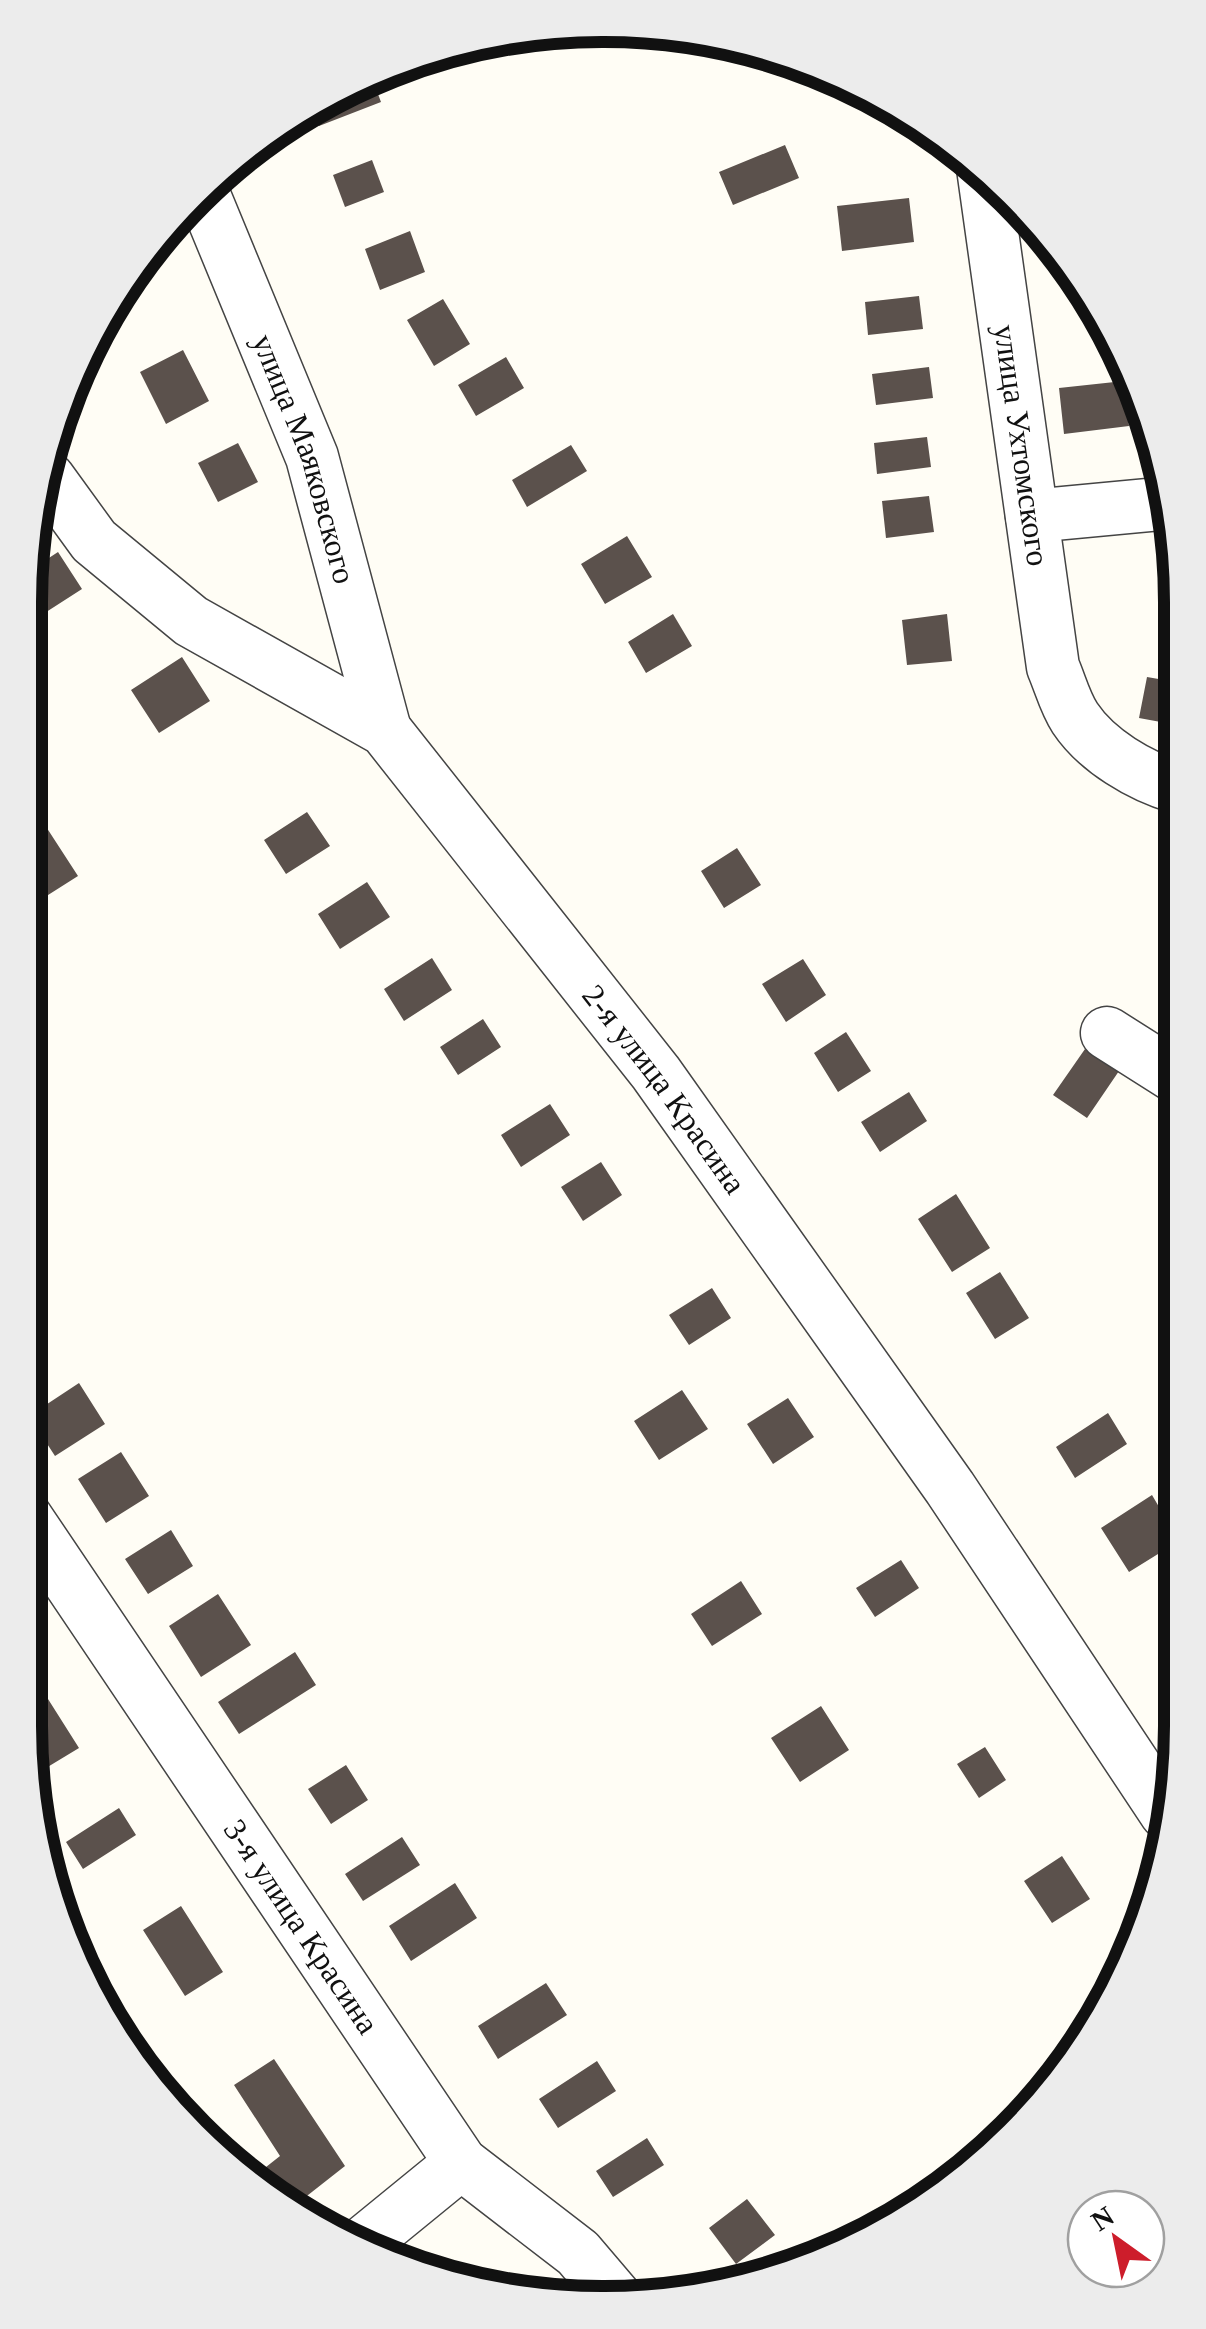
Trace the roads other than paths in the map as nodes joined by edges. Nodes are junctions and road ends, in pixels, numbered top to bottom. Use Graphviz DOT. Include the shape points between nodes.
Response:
graph roads {
  1 [pos="988,196"];
  2 [pos="208,206"];
  3 [pos="55,488"];
  4 [pos="1155,504"];
  5 [pos="1032,516"];
  6 [pos="385,730"];
  7 [pos="1164,783"];
  8 [pos="1107,1034"];
  9 [pos="1164,1069"];
  10 [pos="42,1541"];
  11 [pos="1159,1802"];
  12 [pos="460,2163"];
  13 [pos="371,2236"];
  14 [pos="607,2287"];
  1 -- 5 [label="street, улица Ухтомского"];
  2 -- 6 [label="street, улица Маяковского" via="312,458"];
  3 -- 6 [label="street, 2-я улица Красина" via="94,541 191,621"];
  4 -- 5 [label="street"];
  5 -- 7 [label="street, улица Ухтомского" via="1053,667 1075,718 1107,749"];
  6 -- 11 [label="street, 2-я улица Красина" via="656,1073 950,1488"];
  8 -- 9 [label="street"];
  10 -- 12 [label="street, 3-я улица Красина"];
  12 -- 13 [label="street"];
  12 -- 14 [label="street, 3-я улица Красина" via="578,2252"];
}
